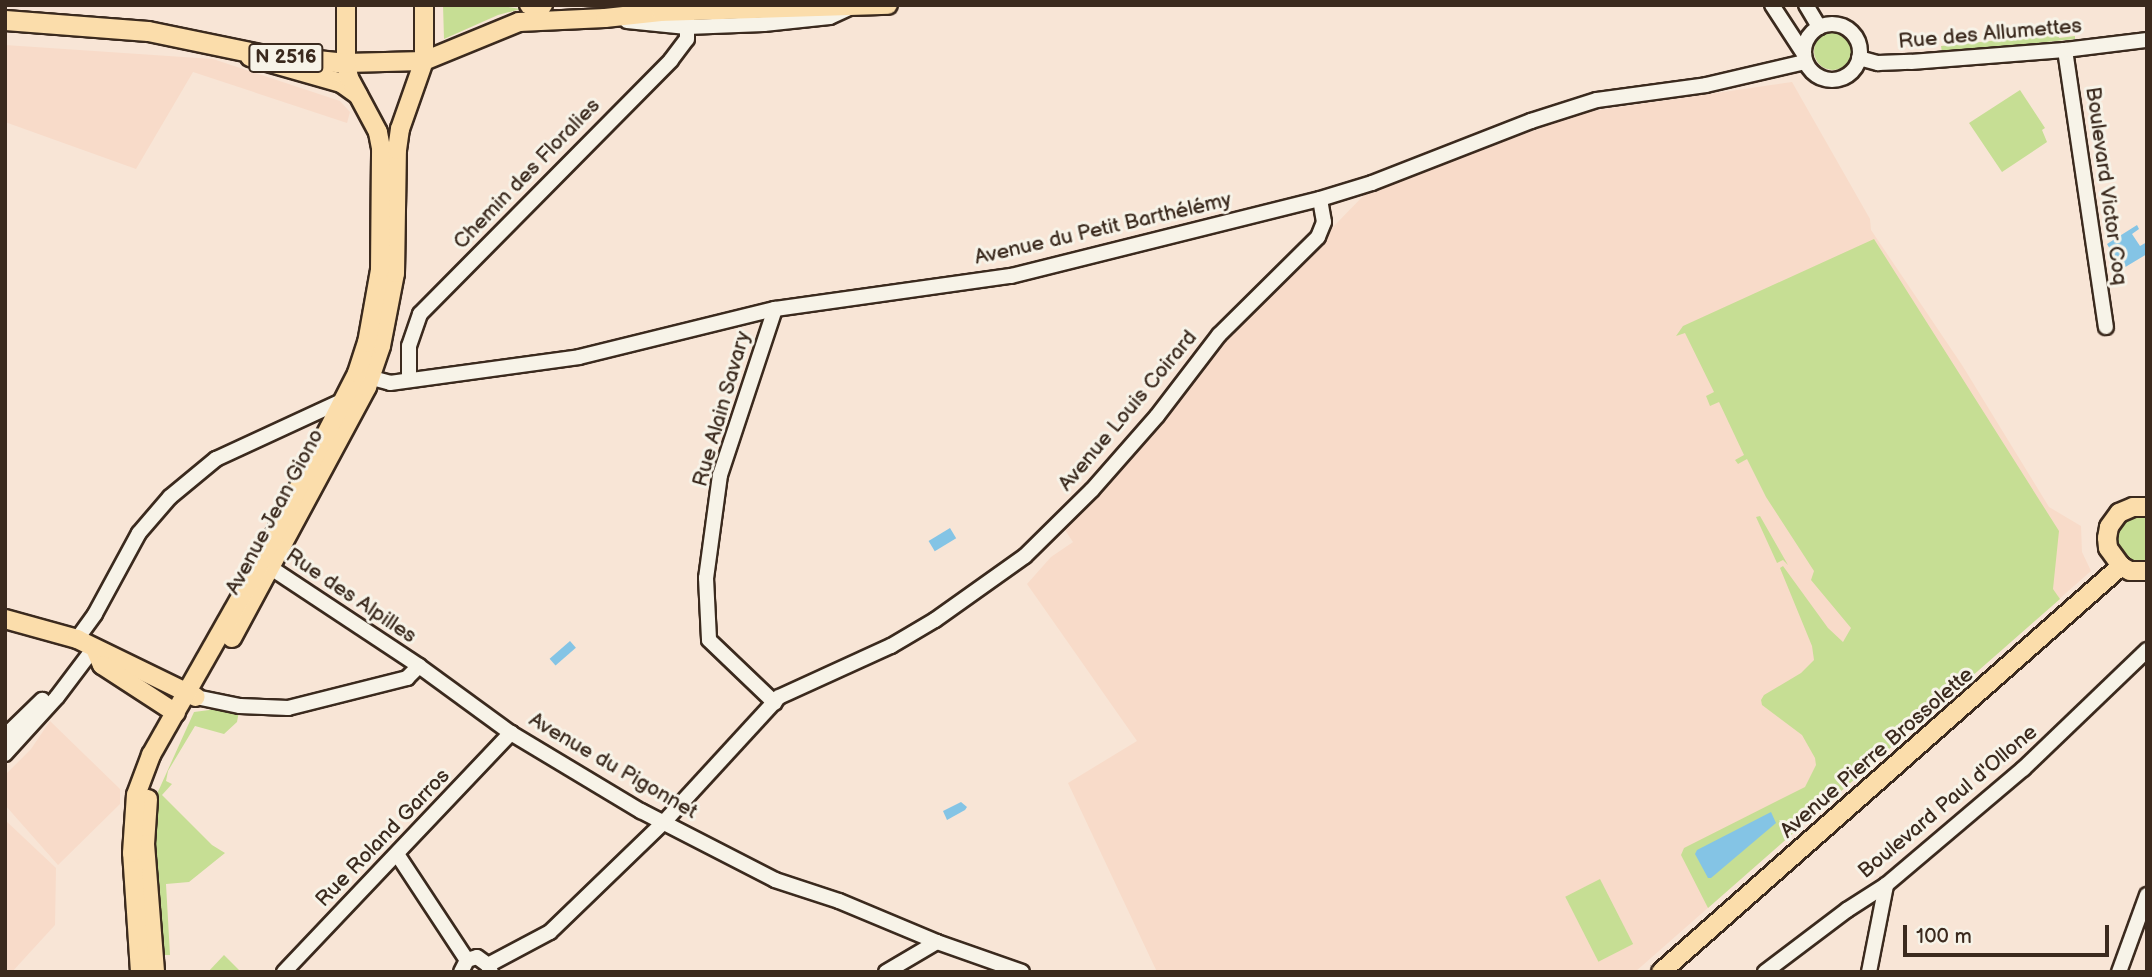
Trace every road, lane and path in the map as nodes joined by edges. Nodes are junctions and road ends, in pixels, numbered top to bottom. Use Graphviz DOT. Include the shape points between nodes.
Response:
graph roads {
  1 [pos="346,5"];
  2 [pos="424,5"];
  3 [pos="529,5"];
  4 [pos="543,5"];
  5 [pos="888,5"];
  6 [pos="1772,5"];
  7 [pos="1806,5"];
  8 [pos="687,15"];
  9 [pos="5,20"];
  10 [pos="1819,27"];
  11 [pos="2147,40"];
  12 [pos="226,46"];
  13 [pos="2065,50"];
  14 [pos="1805,58"];
  15 [pos="424,61"];
  16 [pos="346,63"];
  17 [pos="1856,64"];
  18 [pos="358,95"];
  19 [pos="1320,199"];
  20 [pos="775,309"];
  21 [pos="2106,327"];
  22 [pos="409,379"];
  23 [pos="365,380"];
  24 [pos="343,401"];
  25 [pos="313,416"];
  26 [pos="326,435"];
  27 [pos="2147,507"];
  28 [pos="267,565"];
  29 [pos="2120,566"];
  30 [pos="2147,571"];
  31 [pos="5,619"];
  32 [pos="77,639"];
  33 [pos="94,648"];
  34 [pos="2147,650"];
  35 [pos="419,666"];
  36 [pos="66,684"];
  37 [pos="191,696"];
  38 [pos="775,702"];
  39 [pos="171,720"];
  40 [pos="511,733"];
  41 [pos="5,736"];
  42 [pos="5,754"];
  43 [pos="663,822"];
  44 [pos="397,854"];
  45 [pos="141,881"];
  46 [pos="1886,885"];
  47 [pos="2147,895"];
  48 [pos="937,942"];
  49 [pos="464,966"];
  50 [pos="489,968"];
  51 [pos="140,972"];
  52 [pos="155,972"];
  53 [pos="284,972"];
  54 [pos="886,972"];
  55 [pos="1022,972"];
  56 [pos="1661,972"];
  57 [pos="1765,972"];
  58 [pos="1869,972"];
  59 [pos="2119,972"];
  1 -- 16 [label="main road"];
  2 -- 15 [label="main road, Avenue Jean Giono"];
  3 -- 4 [label="main road"];
  5 -- 8 [label="main road"];
  6 -- 14 [label="street"];
  7 -- 10 [label="street"];
  8 -- 15 [label="main road" via="519,22"];
  8 -- 22 [label="street, Chemin des Floralies" via="687,39 671,60 420,314 409,346"];
  9 -- 12 [label="highway, N 2516" via="148,31"];
  10 -- 14 [label="street" via="1808,38"];
  10 -- 17 [label="street" via="1833,25 1849,31 1856,39"];
  11 -- 13 [label="street, Rue des Allumettes"];
  12 -- 16 [label="highway, N 2516"];
  12 -- 18 [label="main road, N 2516" via="272,66 341,83"];
  13 -- 17 [label="street, Rue des Allumettes"];
  13 -- 21 [label="street, Boulevard Victor Coq"];
  14 -- 17 [label="street" via="1810,70 1827,80 1837,80"];
  14 -- 19 [label="street, Avenue du Petit Barthélémy" via="1706,85 1597,100"];
  15 -- 16 [label="main road"];
  15 -- 23 [label="main road, Avenue Jean Giono" via="398,136 395,273 381,346"];
  16 -- 18 [label="main road, Avenue Jean Giono"];
  18 -- 23 [label="main road, Avenue Jean Giono" via="378,132 381,207 380,270"];
  19 -- 20 [label="street, Avenue du Petit Barthélémy" via="1011,276"];
  19 -- 38 [label="street, Avenue Louis Coirard" via="1324,222 1318,237 1219,335 1157,416 1025,556 891,646"];
  20 -- 22 [label="street, Avenue du Petit Barthélémy" via="579,357"];
  20 -- 38 [label="street, Rue Alain Savary" via="720,475 706,578 709,640"];
  22 -- 23 [label="street, Avenue du Petit Barthélémy" via="390,383"];
  23 -- 24 [label="main road, Avenue Jean Giono"];
  23 -- 28 [label="main road, Avenue Jean Giono"];
  24 -- 25 [label="street"];
  24 -- 26 [label="main road, Avenue Jean Giono"];
  25 -- 26 [label="street"];
  25 -- 32 [label="street" via="216,459 170,497 139,533"];
  26 -- 28 [label="main road, Avenue Jean Giono"];
  27 -- 29 [label="main road" via="2119,513 2109,527 2108,548"];
  28 -- 35 [label="street, Rue des Alpilles"];
  28 -- 37 [label="main road, Avenue Jean Giono"];
  29 -- 30 [label="main road"];
  29 -- 56 [label="main road, Avenue Pierre Brossolette"];
  31 -- 32 [label="main road"];
  32 -- 33 [label="main road"];
  33 -- 36 [label="street"];
  33 -- 37 [label="main road"];
  33 -- 39 [label="main road" via="102,665 135,686"];
  34 -- 46 [label="street, Boulevard Paul d'Ollone" via="2023,769"];
  35 -- 37 [label="street" via="407,678 288,708 240,706"];
  35 -- 40 [label="street, Avenue du Pigonnet"];
  36 -- 41 [label="street"];
  36 -- 42 [label="street"];
  37 -- 39 [label="main road, Avenue Jean Giono"];
  37 -- 45 [label="main road, Avenue Jean Giono" via="159,762 148,800"];
  38 -- 43 [label="street, Avenue Louis Coirard"];
  39 -- 45 [label="main road, Avenue Jean Giono" via="136,795"];
  40 -- 43 [label="street, Avenue du Pigonnet"];
  40 -- 44 [label="street, Rue Roland Garros"];
  43 -- 48 [label="street, Avenue du Pigonnet" via="775,880"];
  43 -- 50 [label="street, Avenue Louis Coirard" via="550,932"];
  44 -- 49 [label="street"];
  44 -- 53 [label="street, Rue Roland Garros"];
  45 -- 51 [label="main road, Avenue Jean Giono"];
  45 -- 52 [label="main road, Avenue Jean Giono"];
  46 -- 57 [label="street, Boulevard Paul d'Ollone"];
  46 -- 58 [label="street"];
  47 -- 59 [label="street"];
  48 -- 54 [label="street"];
  48 -- 55 [label="street, Avenue du Pigonnet"];
  49 -- 50 [label="street" via="477,957"];
}
